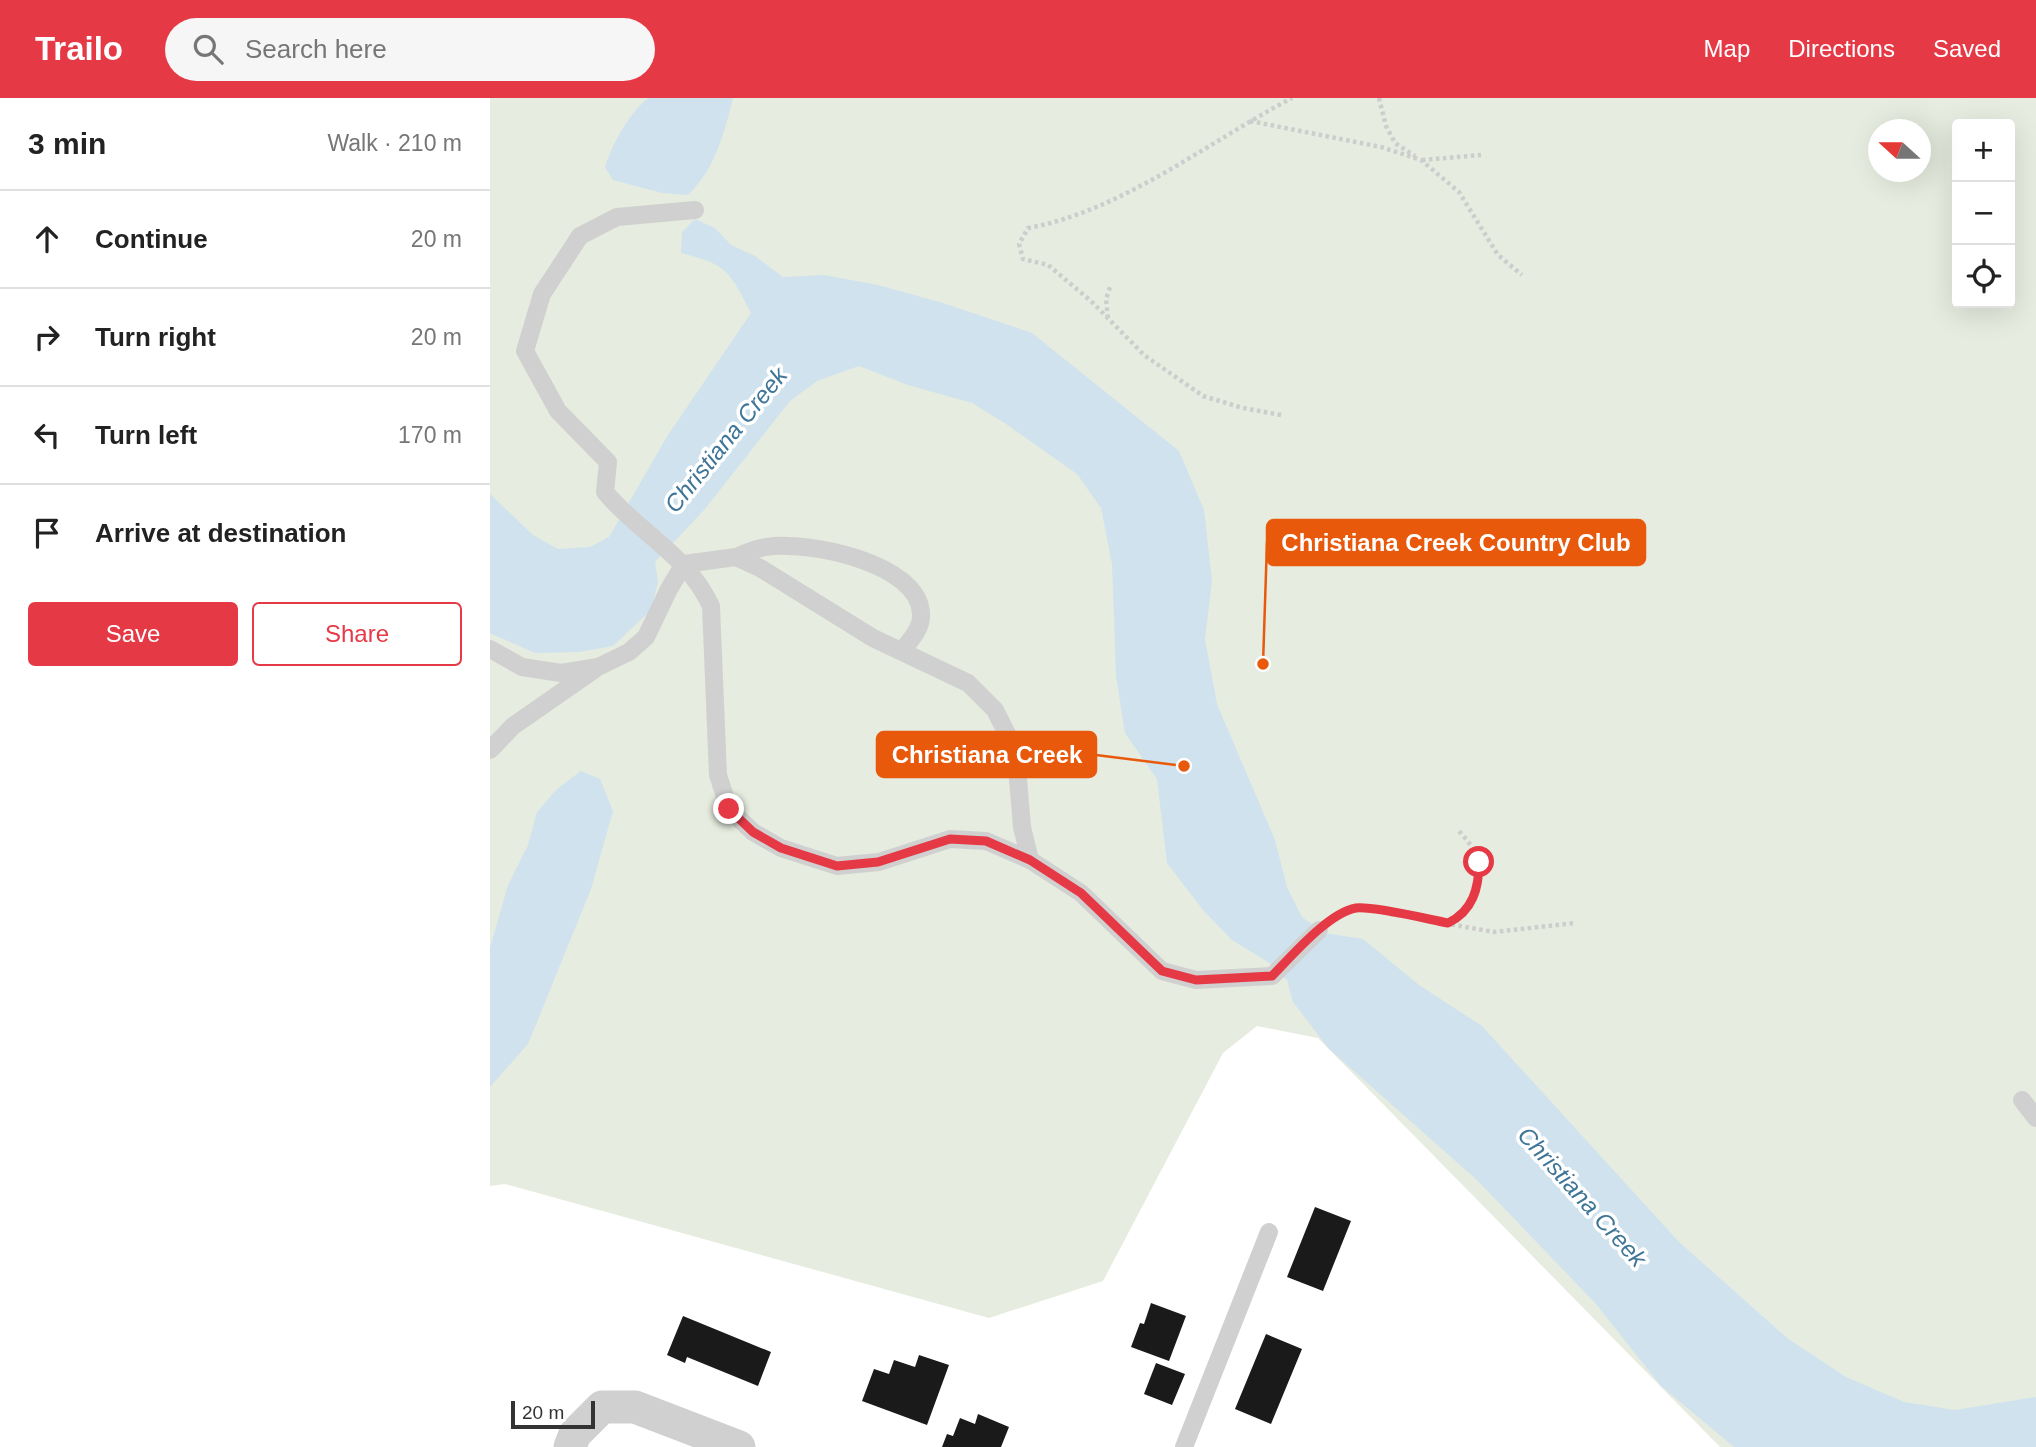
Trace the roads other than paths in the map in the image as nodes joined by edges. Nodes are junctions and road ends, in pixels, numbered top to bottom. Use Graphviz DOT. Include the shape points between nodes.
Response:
graph roads {
  1 [pos="695,210"];
  2 [pos="736,556"];
  3 [pos="680,560"];
  4 [pos="490,649"];
  5 [pos="902,651"];
  6 [pos="598,667"];
  7 [pos="490,750"];
  8 [pos="1030,860"];
  9 [pos="1319,930"];
  10 [pos="2022,1100"];
  11 [pos="2036,1118"];
  12 [pos="1269,1232"];
  13 [pos="570,1447"];
  14 [pos="739,1447"];
  15 [pos="1184,1447"];
  1 -- 3 [label="lane" via="617,217 580,236 542,294 525,351 558,411 608,462 605,492"];
  2 -- 3 [label="lane"];
  2 -- 5 [label="lane"];
  2 -- 5 [label="lane" via="767,547 816,548 865,559 893,575 916,594 921,614 918,629"];
  3 -- 6 [label="lane" via="646,637 629,652"];
  3 -- 8 [label="lane" via="711,606 718,775 729,809 753,832 781,848 837,866 878,862 950,839 986,841"];
  4 -- 6 [label="lane" via="522,667 561,673"];
  5 -- 8 [label="lane" via="968,683 995,710 1009,738"];
  6 -- 7 [label="lane" via="513,726"];
  8 -- 9 [label="lane" via="1081,893 1162,971 1196,980 1272,976"];
  10 -- 11 [label="lane"];
  12 -- 15 [label="lane"];
  13 -- 14 [label="street" via="575,1434 602,1408 635,1407"];
}
